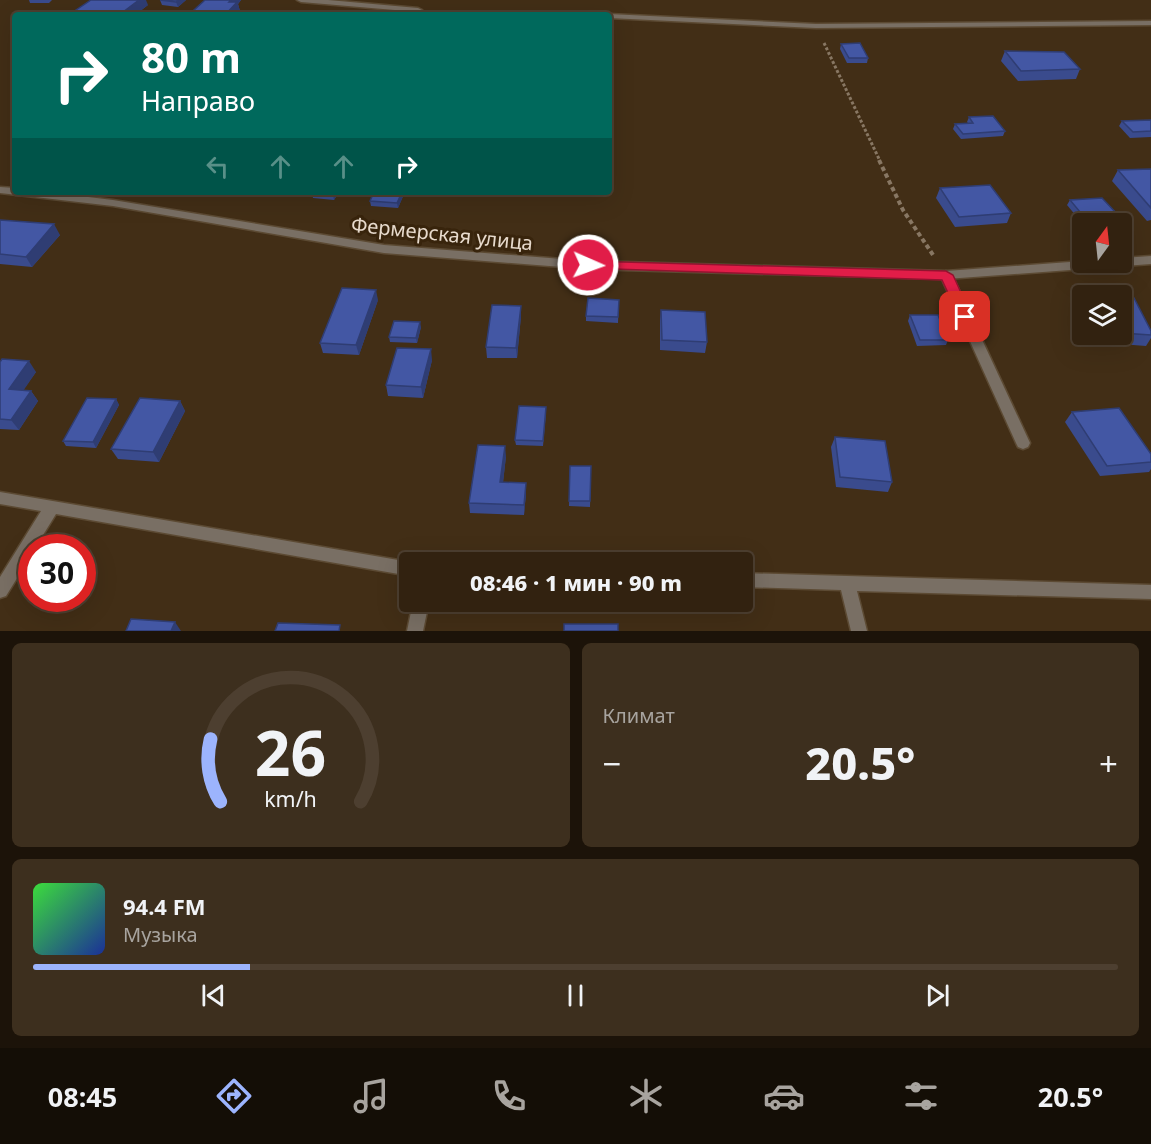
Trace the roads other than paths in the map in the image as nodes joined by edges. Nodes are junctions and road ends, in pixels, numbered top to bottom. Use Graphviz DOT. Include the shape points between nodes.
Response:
graph roads {
  1 [pos="301,0"];
  2 [pos="418,10"];
  3 [pos="612,16"];
  4 [pos="1151,22"];
  5 [pos="46,195"];
  6 [pos="1151,261"];
  7 [pos="946,275"];
  8 [pos="1023,443"];
  9 [pos="0,498"];
  10 [pos="51,509"];
  11 [pos="399,567"];
  12 [pos="753,580"];
  13 [pos="847,582"];
  14 [pos="0,591"];
  15 [pos="1151,592"];
  16 [pos="419,612"];
  17 [pos="415,631"];
  18 [pos="859,631"];
  1 -- 2 [label="street"];
  3 -- 4 [label="street" via="816,26"];
  5 -- 7 [label="street, Фермерская улица" via="384,249 588,265"];
  6 -- 7 [label="street, Фермерская улица"];
  7 -- 8 [label="street"];
  9 -- 10 [label="street"];
  10 -- 11 [label="street"];
  10 -- 14 [label="street"];
  12 -- 13 [label="street"];
  13 -- 15 [label="street"];
  13 -- 18 [label="street"];
  16 -- 17 [label="street"];
}
